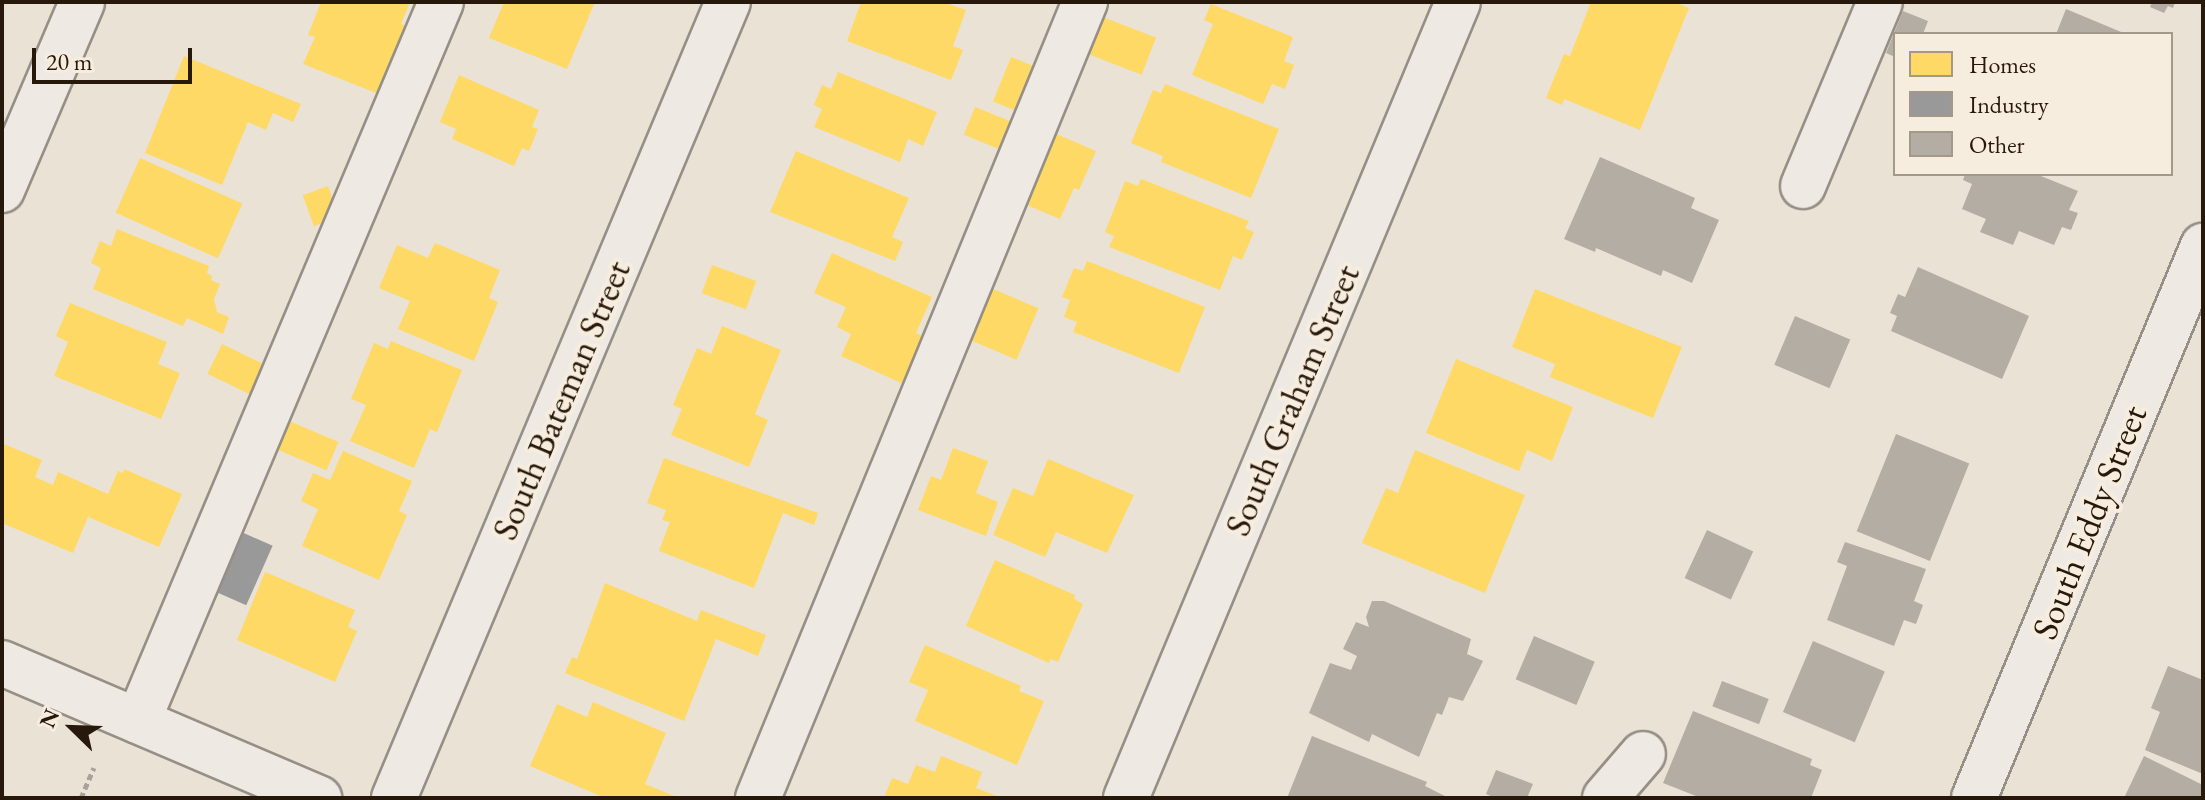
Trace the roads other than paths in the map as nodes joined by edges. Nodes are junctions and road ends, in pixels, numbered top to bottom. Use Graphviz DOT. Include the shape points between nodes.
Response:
graph roads {
  1 [pos="82,2"];
  2 [pos="441,2"];
  3 [pos="728,2"];
  4 [pos="1085,2"];
  5 [pos="1458,2"];
  6 [pos="1880,2"];
  7 [pos="1803,186"];
  8 [pos="2,190"];
  9 [pos="2203,246"];
  10 [pos="2,663"];
  11 [pos="138,721"];
  12 [pos="1643,754"];
  13 [pos="319,798"];
  14 [pos="394,798"];
  15 [pos="758,798"];
  16 [pos="1126,798"];
  17 [pos="1605,798"];
  18 [pos="1974,798"];
  1 -- 8 [label="street"];
  2 -- 11 [label="street"];
  3 -- 14 [label="street, South Bateman Street"];
  4 -- 15 [label="street"];
  5 -- 16 [label="street, South Graham Street"];
  6 -- 7 [label="street"];
  9 -- 18 [label="street, South Eddy Street"];
  10 -- 11 [label="street"];
  11 -- 13 [label="street"];
  12 -- 17 [label="street"];
}
